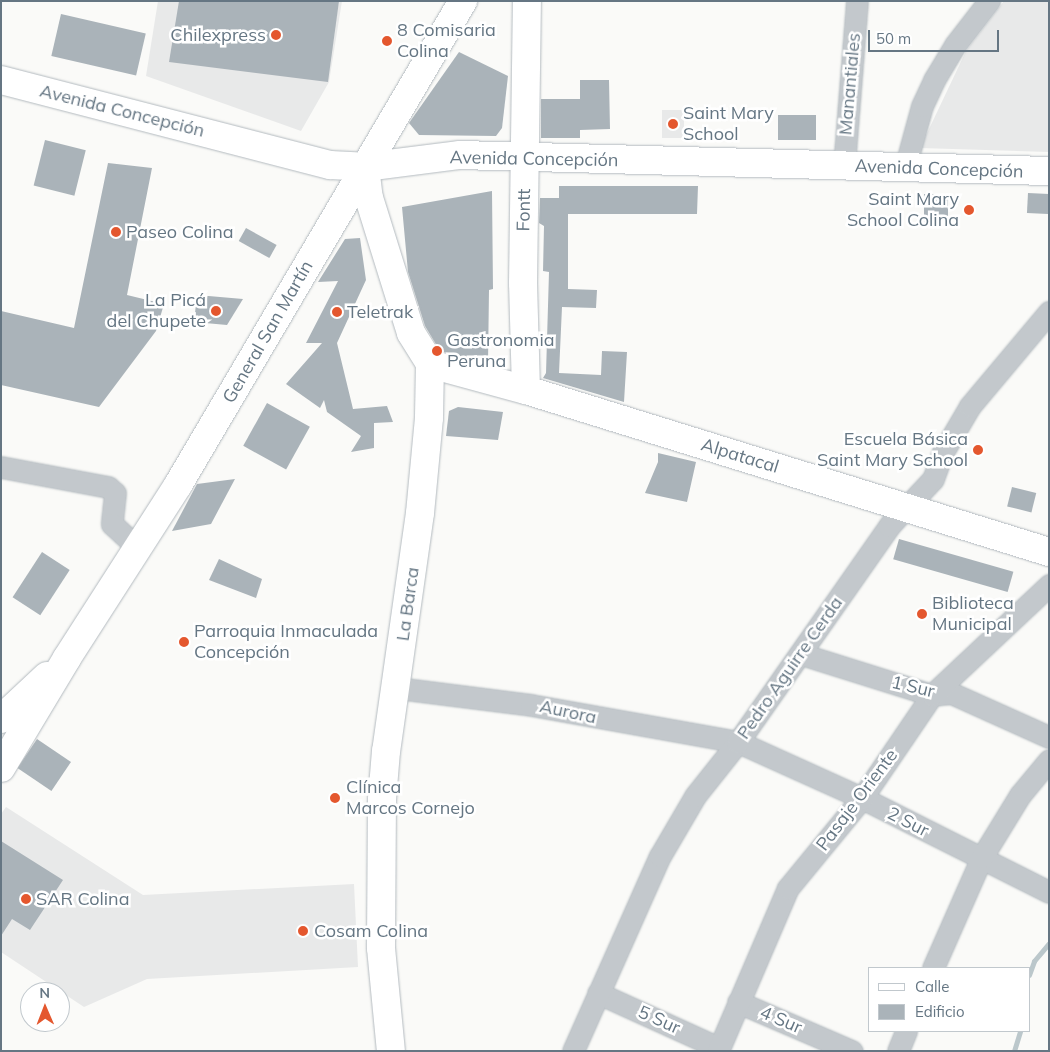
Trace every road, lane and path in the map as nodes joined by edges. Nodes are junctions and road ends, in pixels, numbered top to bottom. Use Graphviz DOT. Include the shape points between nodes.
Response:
graph roads {
  1 [pos="463,1"];
  2 [pos="527,1"];
  3 [pos="857,1"];
  4 [pos="989,1"];
  5 [pos="1,80"];
  6 [pos="525,157"];
  7 [pos="844,166"];
  8 [pos="365,167"];
  9 [pos="905,168"];
  10 [pos="1049,171"];
  11 [pos="1049,312"];
  12 [pos="430,364"];
  13 [pos="526,390"];
  14 [pos="1,467"];
  15 [pos="907,508"];
  16 [pos="137,547"];
  17 [pos="1049,552"];
  18 [pos="1049,585"];
  19 [pos="801,654"];
  20 [pos="67,658"];
  21 [pos="397,688"];
  22 [pos="932,695"];
  23 [pos="1,719"];
  24 [pos="1049,737"];
  25 [pos="738,742"];
  26 [pos="1049,760"];
  27 [pos="1,768"];
  28 [pos="862,798"];
  29 [pos="982,857"];
  30 [pos="1049,892"];
  31 [pos="933,967"];
  32 [pos="598,994"];
  33 [pos="738,1002"];
  34 [pos="906,1032"];
  35 [pos="718,1049"];
  36 [pos="391,1051"];
  37 [pos="572,1051"];
  38 [pos="852,1051"];
  39 [pos="898,1051"];
  1 -- 8 [label="main road, General San Martín"];
  2 -- 6 [label="main road, Fontt"];
  3 -- 7 [label="street, Manantiales"];
  4 -- 9 [label="street" via="954,45 934,80 922,106"];
  5 -- 8 [label="main road, Avenida Concepción" via="330,165"];
  6 -- 7 [label="main road, Avenida Concepción"];
  6 -- 8 [label="main road, Avenida Concepción" via="460,155"];
  6 -- 13 [label="main road, Fontt"];
  7 -- 9 [label="main road, Avenida Concepción"];
  8 -- 12 [label="main road" via="369,198 411,333"];
  8 -- 16 [label="main road, General San Martín" via="178,485"];
  9 -- 10 [label="main road, Avenida Concepción"];
  11 -- 15 [label="street, Pedro Aguirre Cerda" via="970,406 943,452 933,479"];
  12 -- 13 [label="main road, Alpatacal"];
  12 -- 21 [label="main road, La Barca" via="426,446"];
  13 -- 15 [label="main road, Alpatacal"];
  14 -- 16 [label="street" via="108,487 115,493 112,524"];
  15 -- 17 [label="main road, Alpatacal"];
  15 -- 19 [label="street, Pedro Aguirre Cerda" via="889,526"];
  16 -- 20 [label="main road, General San Martín"];
  18 -- 22 [label="street, Pasaje Oriente"];
  19 -- 22 [label="street, 1 Sur"];
  19 -- 25 [label="street, Pedro Aguirre Cerda"];
  20 -- 23 [label="main road, General San Martín"];
  20 -- 27 [label="main road, General San Martín"];
  21 -- 25 [label="street, Aurora" via="531,705"];
  21 -- 36 [label="main road, La Barca" via="386,751 380,849 381,948"];
  22 -- 24 [label="street, 1 Sur" via="951,693"];
  22 -- 28 [label="street, Pasaje Oriente"];
  25 -- 28 [label="street, 2 Sur"];
  25 -- 32 [label="street, Pedro Aguirre Cerda" via="695,796 673,831"];
  26 -- 29 [label="street" via="1020,795"];
  28 -- 29 [label="street, 2 Sur" via="918,830"];
  28 -- 33 [label="street, Pasaje Oriente" via="788,888"];
  29 -- 30 [label="street, 2 Sur"];
  29 -- 31 [label="street"];
  32 -- 35 [label="street, 5 Sur"];
  32 -- 37 [label="street, Pedro Aguirre Cerda"];
  33 -- 35 [label="street, Pasaje Oriente"];
  33 -- 38 [label="street, 4 Sur"];
  34 -- 39 [label="street"];
}
